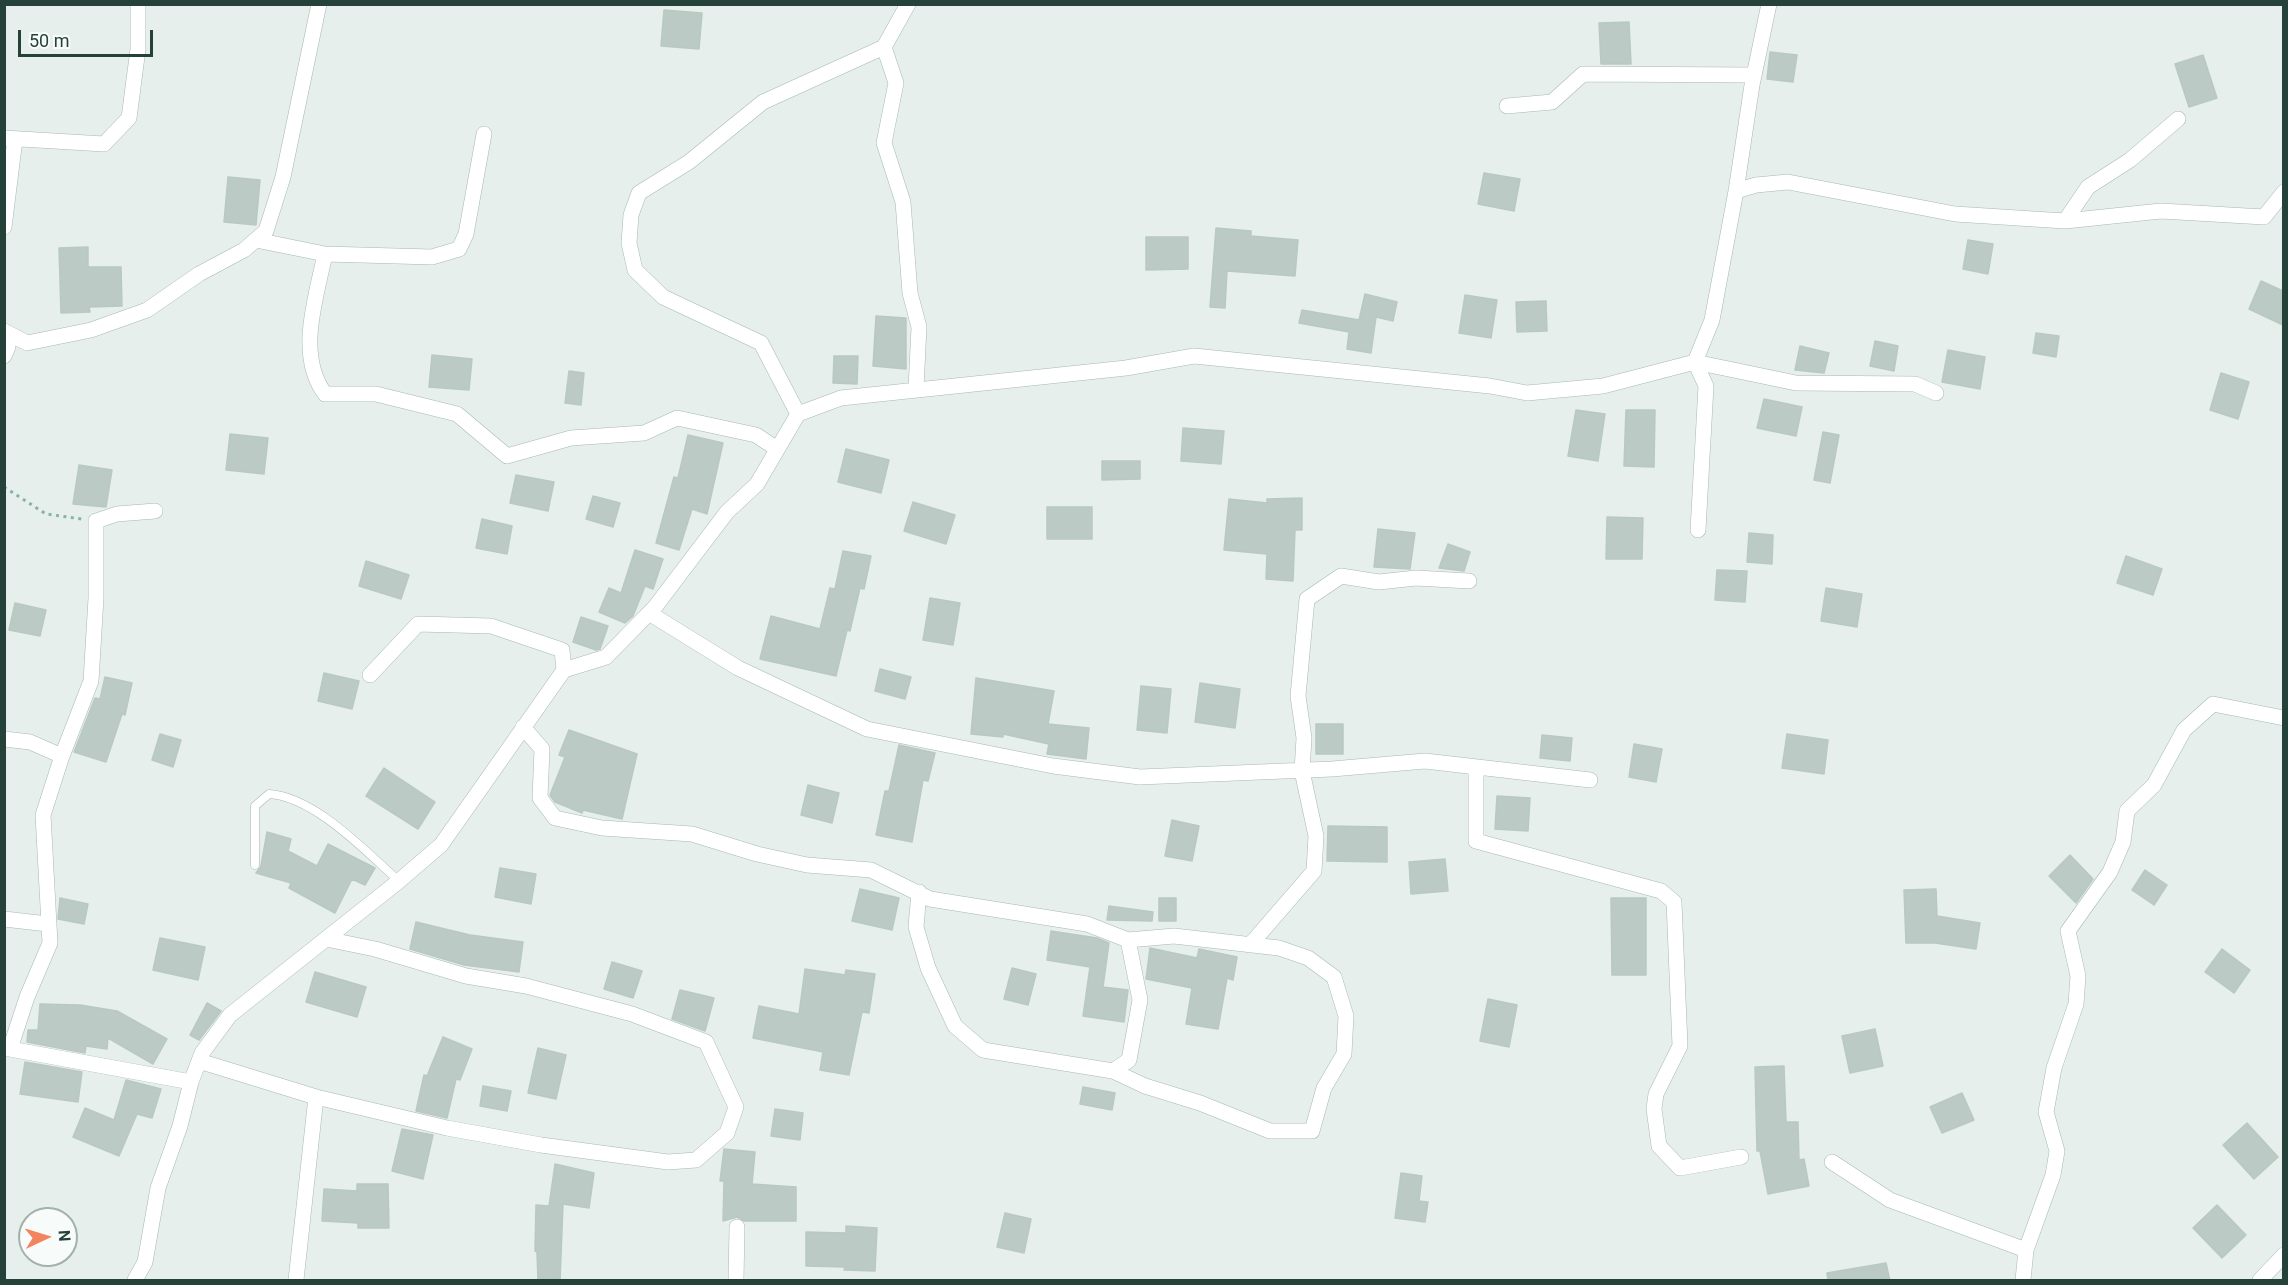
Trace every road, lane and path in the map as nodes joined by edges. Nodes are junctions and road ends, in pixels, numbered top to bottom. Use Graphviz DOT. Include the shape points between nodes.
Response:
graph roads {
  1 [pos="138,4"];
  2 [pos="319,4"];
  3 [pos="908,4"];
  4 [pos="1769,4"];
  5 [pos="884,47"];
  6 [pos="1754,75"];
  7 [pos="1507,106"];
  8 [pos="2178,118"];
  9 [pos="484,134"];
  10 [pos="10,138"];
  11 [pos="1736,191"];
  12 [pos="2283,192"];
  13 [pos="2065,221"];
  14 [pos="4,227"];
  15 [pos="256,240"];
  16 [pos="325,254"];
  17 [pos="4,331"];
  18 [pos="4,336"];
  19 [pos="4,356"];
  20 [pos="1695,362"];
  21 [pos="916,388"];
  22 [pos="1936,393"];
  23 [pos="798,414"];
  24 [pos="777,449"];
  25 [pos="4,487"];
  26 [pos="155,511"];
  27 [pos="96,521"];
  28 [pos="1698,530"];
  29 [pos="1469,581"];
  30 [pos="649,613"];
  31 [pos="564,670"];
  32 [pos="370,675"];
  33 [pos="2283,718"];
  34 [pos="523,727"];
  35 [pos="4,739"];
  36 [pos="62,756"];
  37 [pos="1476,767"];
  38 [pos="1302,771"];
  39 [pos="1590,780"];
  40 [pos="255,865"];
  41 [pos="399,881"];
  42 [pos="919,892"];
  43 [pos="4,919"];
  44 [pos="48,924"];
  45 [pos="326,939"];
  46 [pos="1128,940"];
  47 [pos="1250,945"];
  48 [pos="7,1049"];
  49 [pos="199,1061"];
  50 [pos="1113,1071"];
  51 [pos="191,1082"];
  52 [pos="316,1097"];
  53 [pos="1741,1157"];
  54 [pos="1833,1162"];
  55 [pos="737,1227"];
  56 [pos="2026,1250"];
  57 [pos="2283,1255"];
  58 [pos="135,1281"];
  59 [pos="296,1281"];
  60 [pos="736,1281"];
  61 [pos="2023,1281"];
  62 [pos="2260,1281"];
  1 -- 10 [label="street" via="138,49 129,118 104,144"];
  2 -- 15 [label="street" via="283,177 266,231"];
  3 -- 5 [label="street"];
  4 -- 6 [label="street"];
  5 -- 21 [label="street" via="896,83 884,143 903,202 910,293 919,327"];
  5 -- 23 [label="street" via="763,102 689,162 639,193 631,215 629,243 635,270 663,297 760,343"];
  6 -- 7 [label="street" via="1583,74 1552,102"];
  6 -- 11 [label="street"];
  8 -- 13 [label="street" via="2130,160 2088,187"];
  9 -- 16 [label="street" via="466,234 459,249 432,257"];
  10 -- 14 [label="street"];
  11 -- 13 [label="street" via="1788,182 1955,214"];
  11 -- 20 [label="street" via="1712,320"];
  12 -- 13 [label="street" via="2264,217 2161,211"];
  15 -- 16 [label="street"];
  15 -- 17 [label="street" via="147,310 91,330 27,344"];
  16 -- 24 [label="street" via="310,327 314,380 325,394 376,394 457,414 507,456 571,438 644,433 677,418 756,435"];
  18 -- 19 [label="street" via="9,347"];
  20 -- 21 [label="street" via="1603,386 1527,393 1194,356 1126,368"];
  20 -- 22 [label="street" via="1796,383 1915,384"];
  20 -- 28 [label="street" via="1706,386"];
  21 -- 23 [label="street" via="841,398"];
  23 -- 24 [label="street"];
  24 -- 30 [label="street" via="757,484 727,512"];
  25 -- 27 [label="path" via="45,514"];
  26 -- 27 [label="street" via="117,514"];
  27 -- 36 [label="street" via="91,681"];
  29 -- 38 [label="street" via="1380,582 1341,576 1307,599 1298,696 1304,738"];
  30 -- 31 [label="street" via="606,657"];
  30 -- 38 [label="street" via="738,668 867,729 1053,766 1140,777"];
  31 -- 32 [label="street" via="562,650 491,626 418,624"];
  31 -- 34 [label="street"];
  33 -- 56 [label="street" via="2212,704 2184,730 2154,785 2127,811 2122,842 2110,872 2068,931 2078,976 2076,1004 2055,1068 2046,1112 2057,1151 2053,1175"];
  34 -- 41 [label="street" via="441,844"];
  34 -- 42 [label="street" via="542,749 540,798 555,818 602,828 692,834 807,865 871,870"];
  35 -- 36 [label="street" via="30,742"];
  36 -- 44 [label="street" via="43,815"];
  37 -- 38 [label="street" via="1425,761"];
  37 -- 39 [label="street"];
  37 -- 53 [label="street" via="1476,841 1661,891 1674,902 1680,1046 1656,1094 1659,1146 1680,1168"];
  38 -- 47 [label="street" via="1316,836 1314,871"];
  40 -- 41 [label="lane" via="255,806 269,794 287,795 335,825"];
  41 -- 45 [label="street"];
  42 -- 46 [label="street" via="930,898 1087,924"];
  42 -- 50 [label="street" via="916,927 927,968 955,1026 983,1050"];
  43 -- 44 [label="street"];
  44 -- 48 [label="street" via="50,944"];
  45 -- 49 [label="street" via="230,1015"];
  45 -- 52 [label="street" via="632,1014 706,1042 736,1107 727,1133 696,1160 668,1162 447,1128"];
  46 -- 47 [label="street" via="1174,936"];
  46 -- 50 [label="street" via="1140,1000 1128,1060"];
  47 -- 50 [label="street" via="1279,948 1308,958 1334,977 1346,1016 1344,1054 1324,1088 1312,1131 1270,1131"];
  48 -- 51 [label="street"];
  49 -- 51 [label="street"];
  49 -- 52 [label="street"];
  51 -- 58 [label="street" via="158,1188 145,1262"];
  52 -- 59 [label="street"];
  54 -- 56 [label="street" via="1890,1200"];
  55 -- 60 [label="street"];
  56 -- 61 [label="street"];
  57 -- 62 [label="street"];
}
